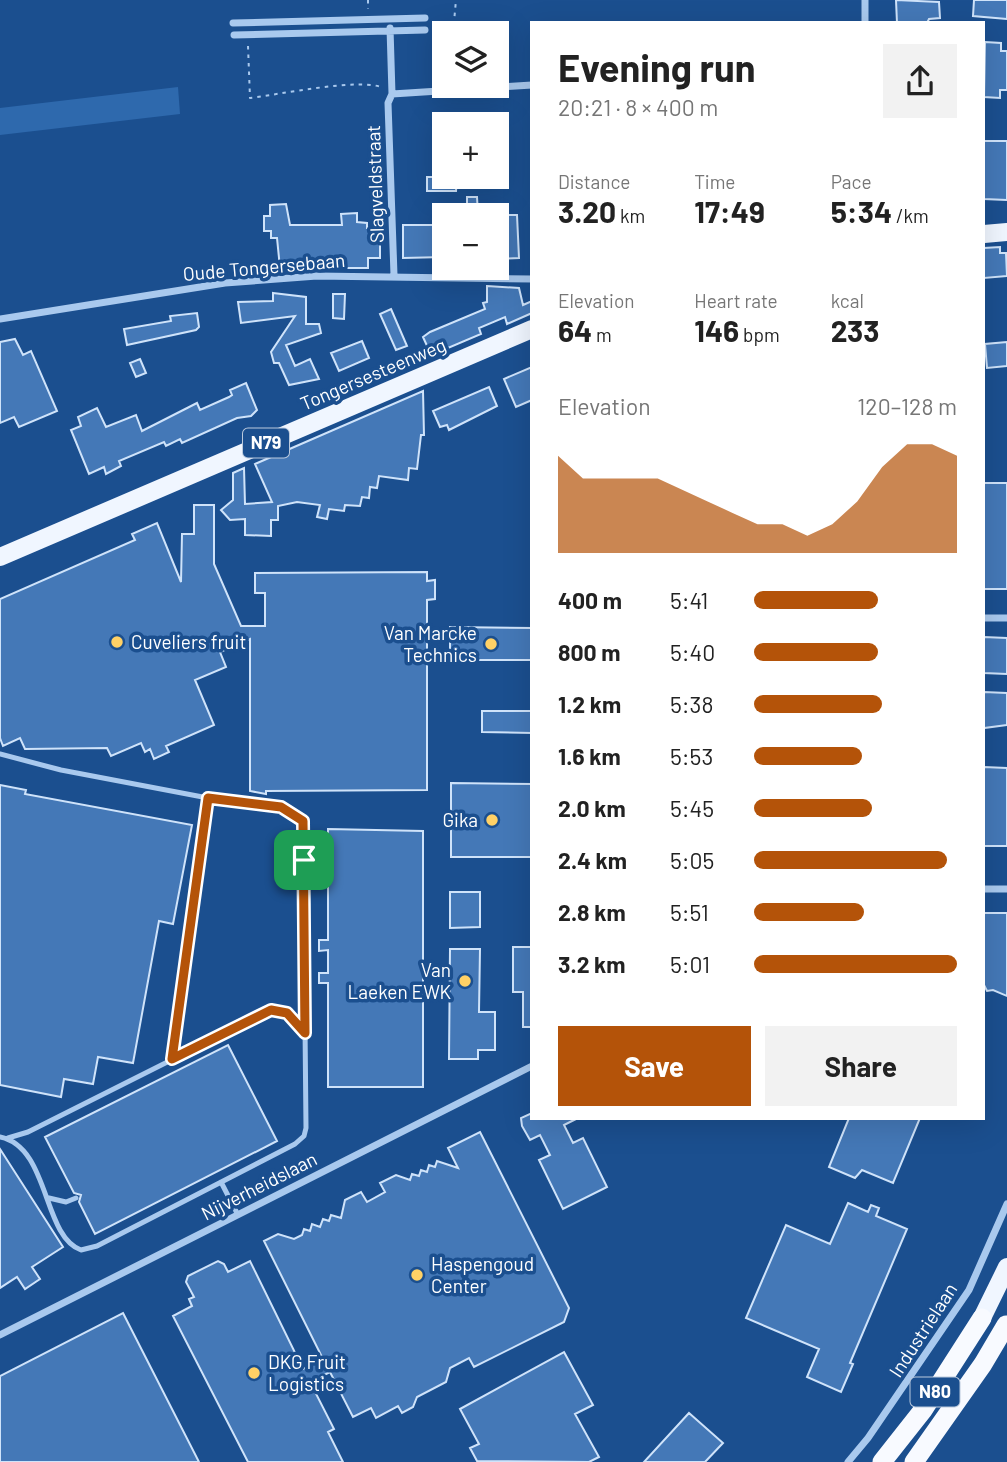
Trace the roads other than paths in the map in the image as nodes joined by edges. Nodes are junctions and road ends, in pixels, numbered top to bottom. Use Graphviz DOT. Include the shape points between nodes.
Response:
graph roads {
  1 [pos="865,0"];
  2 [pos="425,18"];
  3 [pos="390,19"];
  4 [pos="865,21"];
  5 [pos="233,23"];
  6 [pos="425,30"];
  7 [pos="390,31"];
  8 [pos="234,35"];
  9 [pos="530,85"];
  10 [pos="392,93"];
  11 [pos="1007,232"];
  12 [pos="985,234"];
  13 [pos="394,275"];
  14 [pos="530,279"];
  15 [pos="0,319"];
  16 [pos="530,329"];
  17 [pos="0,557"];
  18 [pos="985,618"];
  19 [pos="1007,618"];
  20 [pos="0,754"];
  21 [pos="208,798"];
  22 [pos="985,889"];
  23 [pos="1007,889"];
  24 [pos="305,1033"];
  25 [pos="172,1059"];
  26 [pos="530,1067"];
  27 [pos="0,1137"];
  28 [pos="8,1138"];
  29 [pos="221,1182"];
  30 [pos="49,1198"];
  31 [pos="76,1198"];
  32 [pos="1007,1204"];
  33 [pos="239,1214"];
  34 [pos="1007,1267"];
  35 [pos="982,1318"];
  36 [pos="1007,1324"];
  37 [pos="0,1335"];
  38 [pos="848,1462"];
  39 [pos="882,1462"];
  40 [pos="914,1462"];
  1 -- 4 [label="street"];
  2 -- 3 [label="street"];
  3 -- 5 [label="street"];
  3 -- 7 [label="street, Slagveldstraat"];
  6 -- 7 [label="street"];
  7 -- 8 [label="street"];
  7 -- 10 [label="street, Slagveldstraat"];
  9 -- 10 [label="street"];
  10 -- 13 [label="street, Slagveldstraat" via="388,103"];
  11 -- 12 [label="main road"];
  13 -- 14 [label="street, Oude Tongersebaan"];
  13 -- 15 [label="street, Oude Tongersebaan" via="225,283"];
  16 -- 17 [label="main road, Tongersesteenweg / N79"];
  18 -- 19 [label="street"];
  20 -- 21 [label="lane"];
  21 -- 24 [label="lane" via="281,807 303,821"];
  21 -- 25 [label="lane"];
  22 -- 23 [label="street"];
  24 -- 25 [label="lane" via="287,1013 271,1010"];
  24 -- 29 [label="lane" via="304,1136"];
  25 -- 28 [label="lane" via="29,1132"];
  26 -- 33 [label="street, Nijverheidslaan"];
  27 -- 28 [label="lane"];
  28 -- 30 [label="lane" via="26,1157"];
  29 -- 30 [label="lane" via="86,1250 71,1245"];
  29 -- 33 [label="lane"];
  30 -- 31 [label="lane" via="66,1202"];
  32 -- 38 [label="street, Industrielaan" via="969,1290"];
  33 -- 37 [label="street, Nijverheidslaan"];
  34 -- 35 [label="main road, N80"];
  35 -- 39 [label="highway, N80" via="923,1410"];
  36 -- 40 [label="highway, N80"];
}
